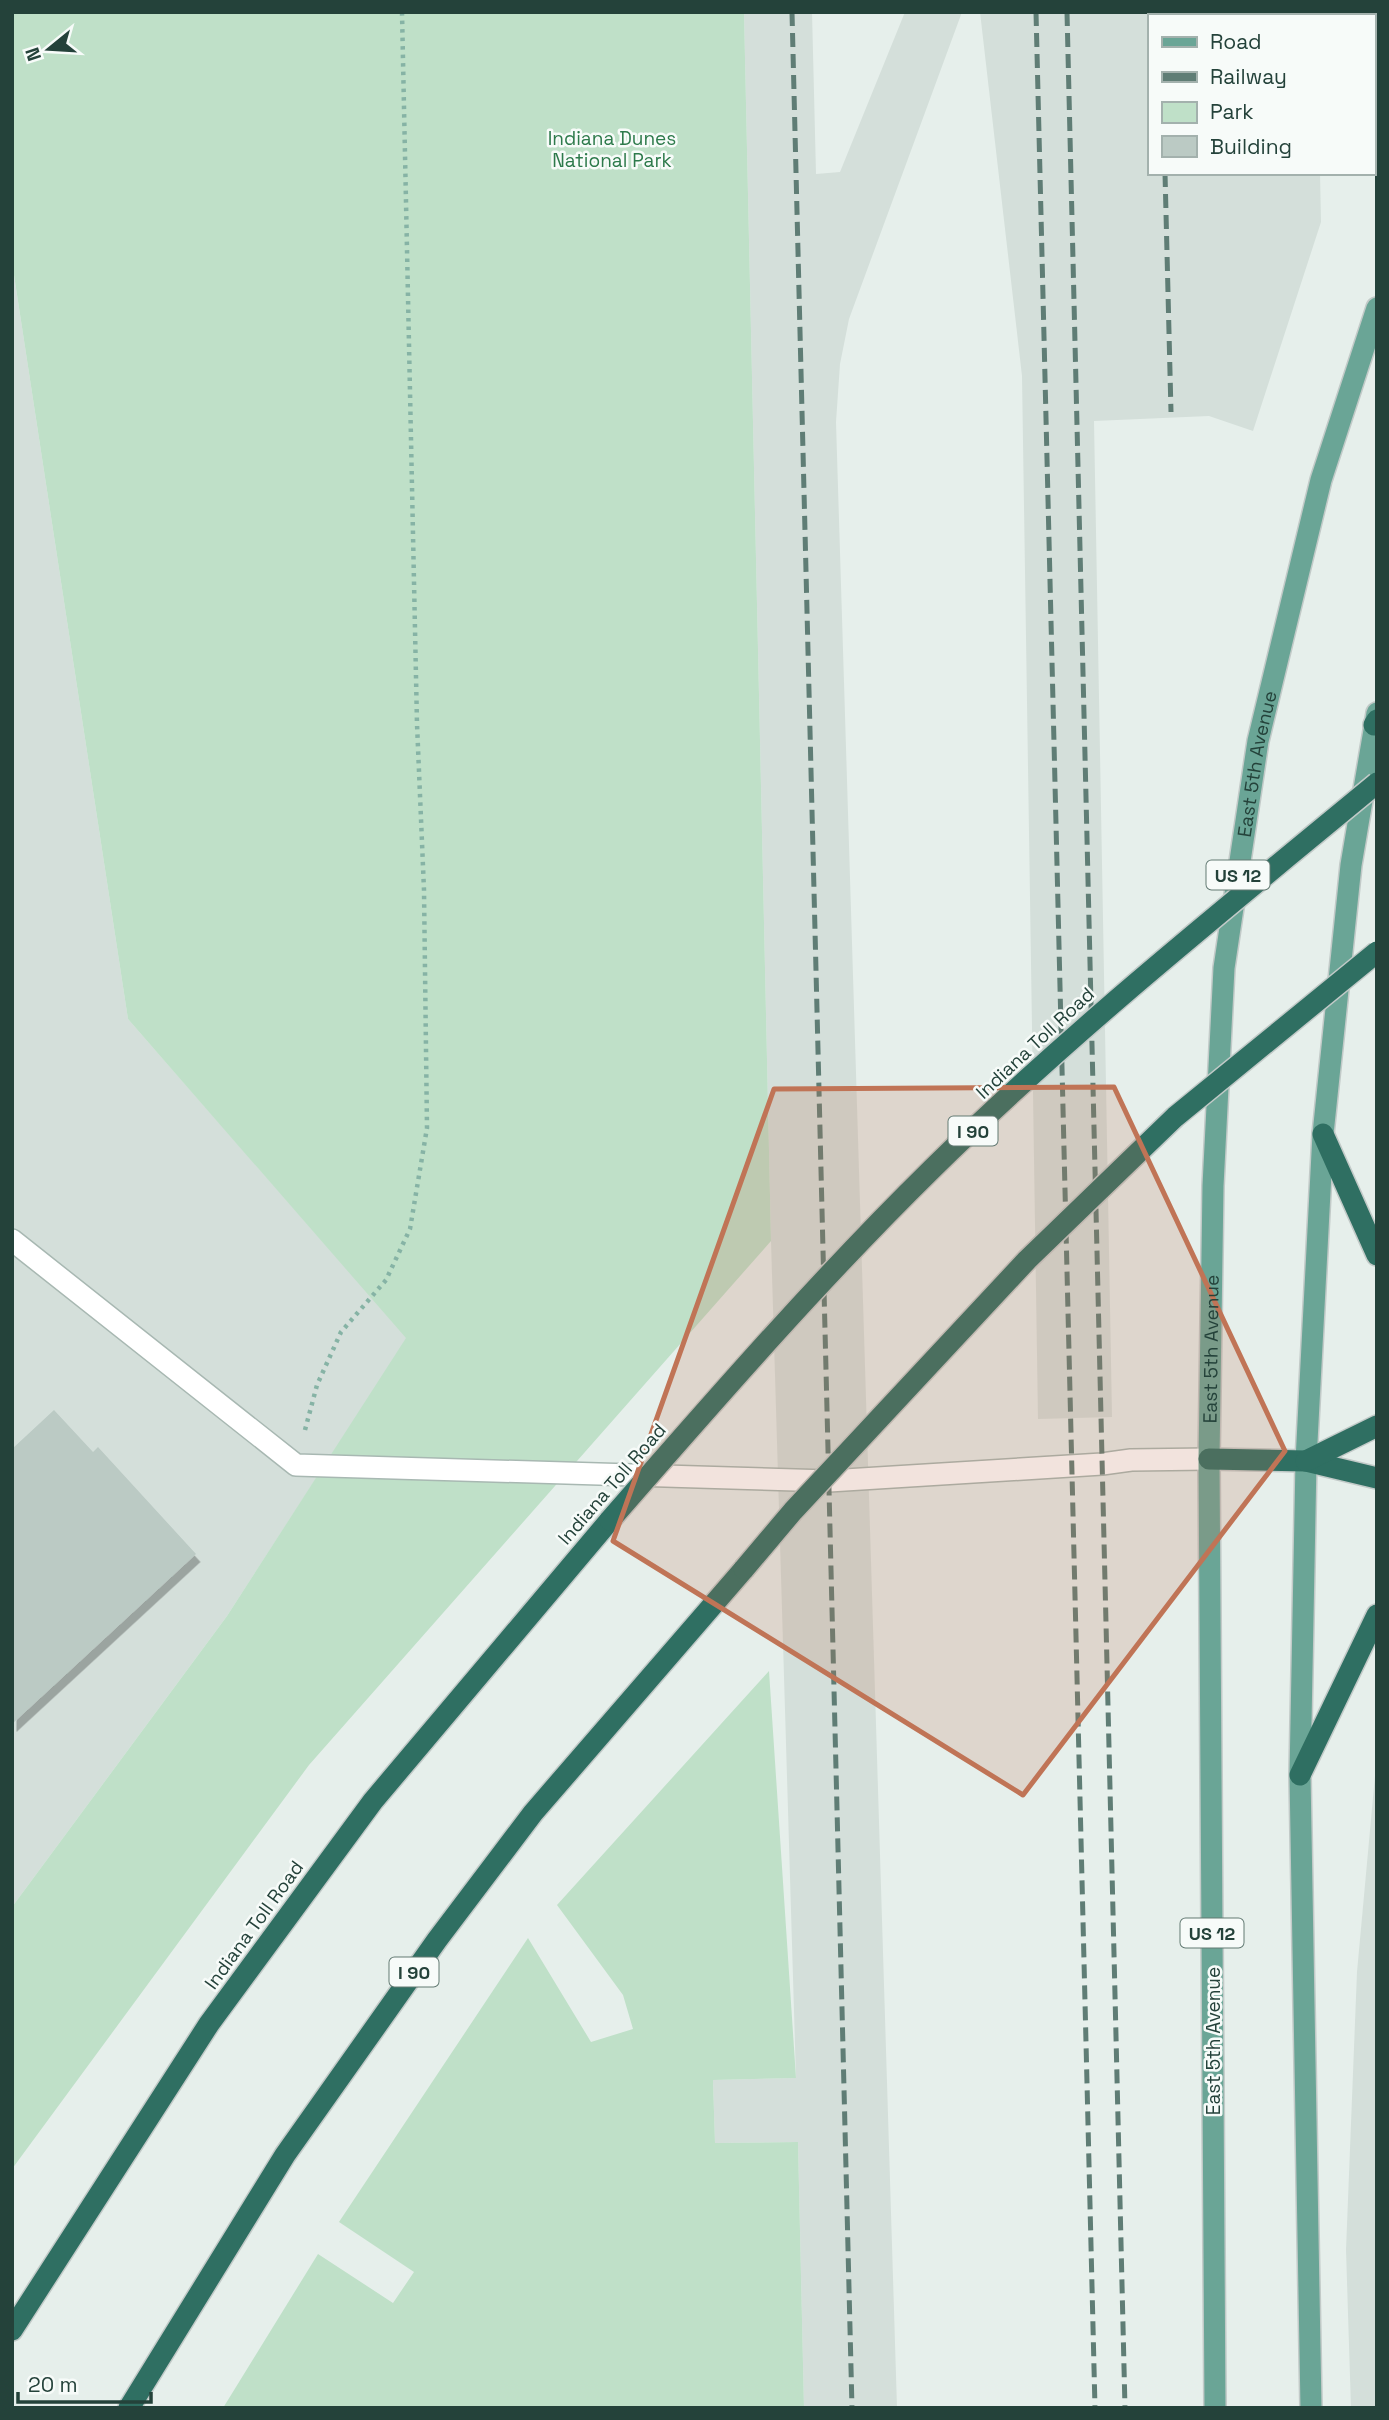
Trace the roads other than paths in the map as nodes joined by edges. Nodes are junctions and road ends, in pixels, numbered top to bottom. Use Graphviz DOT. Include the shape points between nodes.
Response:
graph roads {
  1 [pos="1377,308"];
  2 [pos="1376,719"];
  3 [pos="1377,783"];
  4 [pos="1377,952"];
  5 [pos="1323,1134"];
  6 [pos="12,1240"];
  7 [pos="1377,1255"];
  8 [pos="1377,1426"];
  9 [pos="1209,1459"];
  10 [pos="1306,1461"];
  11 [pos="1377,1478"];
  12 [pos="1377,1615"];
  13 [pos="1300,1774"];
  14 [pos="12,2330"];
  15 [pos="129,2408"];
  16 [pos="1215,2408"];
  17 [pos="1311,2408"];
  1 -- 9 [label="main road, East 5th Avenue / US 12" via="1321,480 1258,741 1226,955 1213,1186"];
  2 -- 5 [label="main road" via="1351,866"];
  3 -- 14 [label="highway, Indiana Toll Road / I 90, bridge" via="1106,1007 932,1169 737,1376 365,1812 209,2024"];
  4 -- 15 [label="highway, I 90, bridge" via="1175,1117 1037,1251 803,1501 533,1813 285,2155"];
  5 -- 7 [label="highway"];
  5 -- 10 [label="main road"];
  6 -- 9 [label="lane" via="296,1465 829,1481 1131,1460"];
  8 -- 10 [label="highway"];
  9 -- 10 [label="highway"];
  9 -- 16 [label="main road, East 5th Avenue / US 12"];
  10 -- 11 [label="highway"];
  10 -- 13 [label="main road"];
  12 -- 13 [label="highway"];
  13 -- 17 [label="main road"];
}
